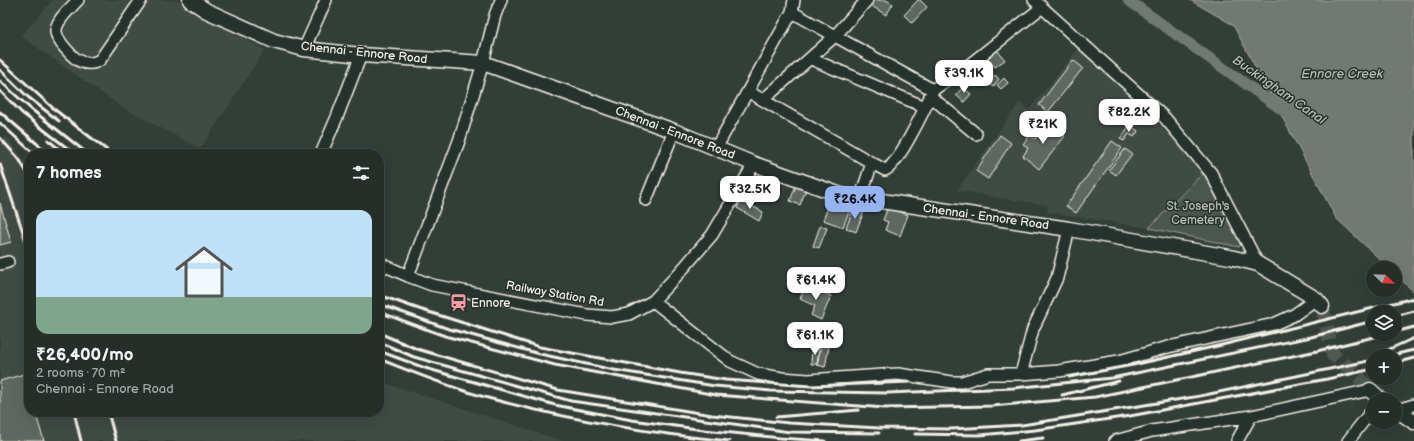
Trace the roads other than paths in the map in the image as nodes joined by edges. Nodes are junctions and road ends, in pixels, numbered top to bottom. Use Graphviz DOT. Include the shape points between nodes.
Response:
graph roads {
  1 [pos="78,0"];
  2 [pos="141,0"];
  3 [pos="190,0"];
  4 [pos="326,0"];
  5 [pos="501,0"];
  6 [pos="794,0"];
  7 [pos="866,0"];
  8 [pos="1037,4"];
  9 [pos="792,12"];
  10 [pos="836,36"];
  11 [pos="304,49"];
  12 [pos="361,55"];
  13 [pos="811,59"];
  14 [pos="483,63"];
  15 [pos="749,92"];
  16 [pos="932,93"];
  17 [pos="763,100"];
  18 [pos="925,107"];
  19 [pos="674,131"];
  20 [pos="976,134"];
  21 [pos="716,148"];
  22 [pos="323,149"];
  23 [pos="872,163"];
  24 [pos="754,164"];
  25 [pos="860,199"];
  26 [pos="646,200"];
  27 [pos="1069,229"];
  28 [pos="1258,264"];
  29 [pos="384,265"];
  30 [pos="408,276"];
  31 [pos="653,301"];
  32 [pos="1319,302"];
  33 [pos="1021,374"];
  34 [pos="1370,390"];
  35 [pos="1373,393"];
  36 [pos="1414,405"];
  37 [pos="1402,408"];
  38 [pos="1402,414"];
  39 [pos="1251,416"];
  40 [pos="1366,418"];
  41 [pos="1414,422"];
  42 [pos="1149,436"];
  43 [pos="1115,441"];
  44 [pos="1237,441"];
  45 [pos="1348,441"];
  1 -- 2 [label="street" via="60,20 56,29 57,38 73,57 82,62 95,63 100,60"];
  3 -- 11 [label="main road, Chennai - Ennore Road" via="207,11 274,41"];
  4 -- 11 [label="street"];
  5 -- 14 [label="street"];
  6 -- 9 [label="street"];
  7 -- 10 [label="street"];
  8 -- 16 [label="street" via="969,65"];
  8 -- 28 [label="street" via="1166,118 1211,173"];
  9 -- 10 [label="street"];
  9 -- 15 [label="street"];
  10 -- 13 [label="street"];
  10 -- 16 [label="street"];
  11 -- 12 [label="main road, Chennai - Ennore Road"];
  12 -- 14 [label="main road, Chennai - Ennore Road"];
  12 -- 22 [label="street"];
  13 -- 17 [label="street"];
  13 -- 18 [label="street"];
  14 -- 19 [label="main road, Chennai - Ennore Road"];
  14 -- 30 [label="street" via="459,141"];
  15 -- 17 [label="street"];
  15 -- 21 [label="street"];
  16 -- 18 [label="street"];
  16 -- 20 [label="street"];
  17 -- 23 [label="street"];
  18 -- 23 [label="street" via="891,167 885,170"];
  19 -- 21 [label="main road, Chennai - Ennore Road"];
  19 -- 26 [label="street"];
  21 -- 24 [label="main road, Chennai - Ennore Road"];
  23 -- 25 [label="street"];
  24 -- 25 [label="main road, Chennai - Ennore Road" via="835,193"];
  24 -- 31 [label="street, Railway Station Rd" via="712,235"];
  25 -- 27 [label="main road, Chennai - Ennore Road"];
  27 -- 28 [label="main road, Chennai - Ennore Road"];
  27 -- 33 [label="street" via="1057,278 1032,329"];
  28 -- 32 [label="main road, Chennai - Ennore Road"];
  29 -- 30 [label="street, Railway Station Rd"];
  30 -- 31 [label="street, Railway Station Rd" via="432,284 587,315 612,317 629,314"];
  31 -- 33 [label="street" via="730,361 758,374 808,380 898,374 957,382 988,374"];
  32 -- 33 [label="street" via="1260,328 1168,347 1119,361 1060,371"];
  34 -- 35 [label="main road"];
  34 -- 39 [label="street"];
  36 -- 37 [label="street"];
  38 -- 41 [label="main road"];
  39 -- 42 [label="street"];
  39 -- 44 [label="street"];
  40 -- 45 [label="street"];
  42 -- 43 [label="street"];
}
